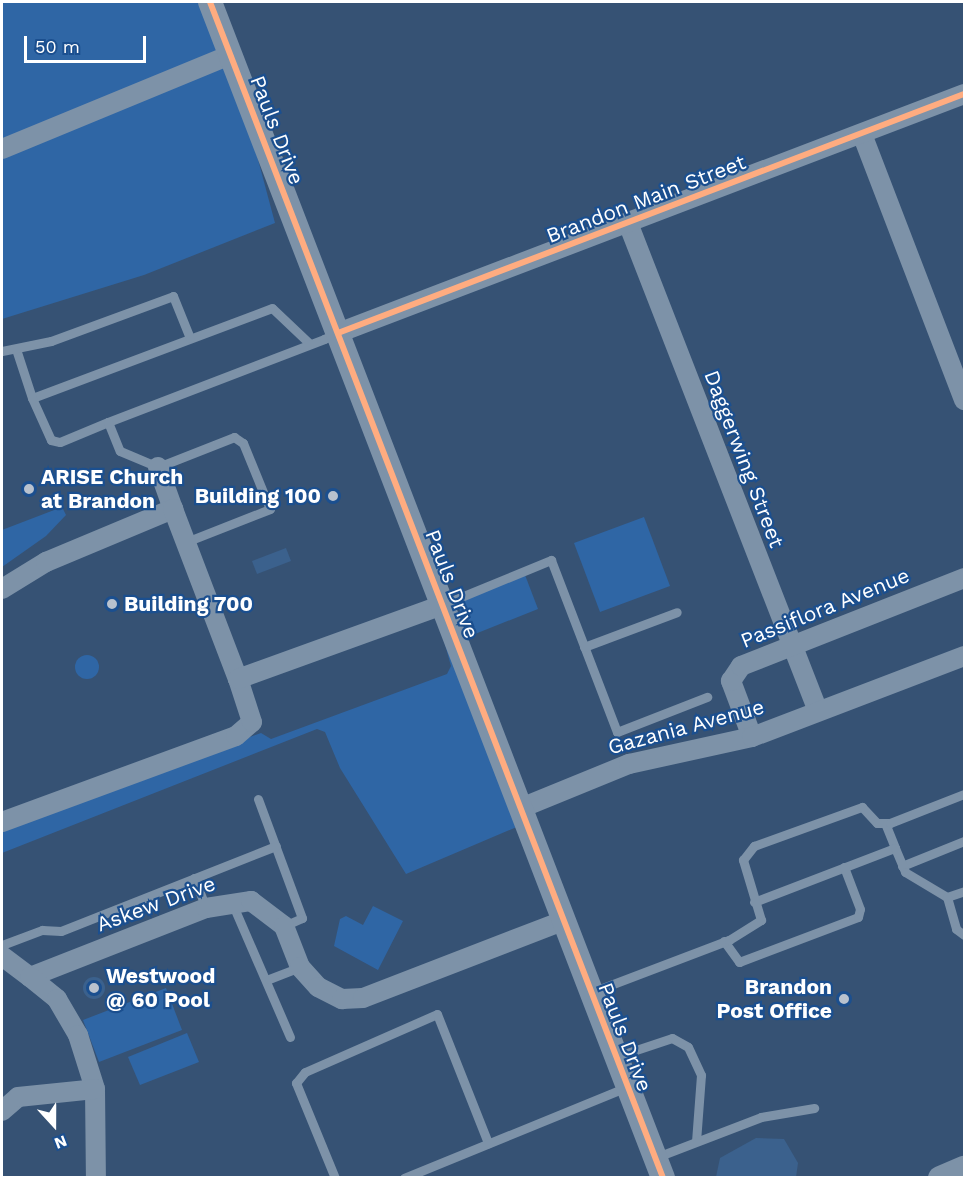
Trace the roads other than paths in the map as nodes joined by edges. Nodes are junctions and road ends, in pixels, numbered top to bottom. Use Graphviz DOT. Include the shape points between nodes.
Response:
graph roads {
  1 [pos="210,2"];
  2 [pos="230,55"];
  3 [pos="964,94"];
  4 [pos="862,134"];
  5 [pos="2,149"];
  6 [pos="628,224"];
  7 [pos="338,333"];
  8 [pos="190,338"];
  9 [pos="310,344"];
  10 [pos="16,349"];
  11 [pos="2,351"];
  12 [pos="32,398"];
  13 [pos="964,400"];
  14 [pos="108,422"];
  15 [pos="158,467"];
  16 [pos="173,509"];
  17 [pos="186,542"];
  18 [pos="964,578"];
  19 [pos="2,589"];
  20 [pos="442,605"];
  21 [pos="676,612"];
  22 [pos="789,646"];
  23 [pos="584,647"];
  24 [pos="964,656"];
  25 [pos="238,679"];
  26 [pos="707,697"];
  27 [pos="818,711"];
  28 [pos="752,737"];
  29 [pos="964,794"];
  30 [pos="258,800"];
  31 [pos="521,808"];
  32 [pos="2,822"];
  33 [pos="885,823"];
  34 [pos="964,841"];
  35 [pos="276,846"];
  36 [pos="895,848"];
  37 [pos="902,866"];
  38 [pos="844,867"];
  39 [pos="194,878"];
  40 [pos="964,891"];
  41 [pos="947,897"];
  42 [pos="232,902"];
  43 [pos="754,902"];
  44 [pos="206,908"];
  45 [pos="564,921"];
  46 [pos="284,926"];
  47 [pos="964,935"];
  48 [pos="724,941"];
  49 [pos="2,945"];
  50 [pos="2,956"];
  51 [pos="300,967"];
  52 [pos="30,977"];
  53 [pos="269,979"];
  54 [pos="590,993"];
  55 [pos="290,1037"];
  56 [pos="615,1057"];
  57 [pos="627,1087"];
  58 [pos="95,1089"];
  59 [pos="814,1108"];
  60 [pos="2,1111"];
  61 [pos="696,1141"];
  62 [pos="488,1143"];
  63 [pos="659,1168"];
  64 [pos="964,1168"];
  65 [pos="96,1178"];
  66 [pos="335,1178"];
  67 [pos="404,1178"];
  68 [pos="940,1178"];
  1 -- 2 [label="street, Pauls Drive"];
  2 -- 5 [label="street"];
  2 -- 7 [label="street, Pauls Drive"];
  3 -- 4 [label="street, Brandon Main Street"];
  4 -- 6 [label="street, Brandon Main Street"];
  4 -- 13 [label="street"];
  6 -- 7 [label="street, Brandon Main Street"];
  6 -- 22 [label="street, Daggerwing Street"];
  7 -- 9 [label="lane"];
  7 -- 20 [label="street, Pauls Drive"];
  8 -- 9 [label="lane" via="272,308"];
  8 -- 10 [label="lane" via="173,296"];
  8 -- 12 [label="lane"];
  9 -- 14 [label="lane"];
  10 -- 11 [label="lane"];
  10 -- 12 [label="lane"];
  12 -- 14 [label="lane" via="51,440"];
  14 -- 15 [label="lane" via="120,451"];
  15 -- 16 [label="street"];
  15 -- 17 [label="lane" via="234,437 243,442 270,509"];
  16 -- 17 [label="street"];
  16 -- 19 [label="street" via="46,562"];
  17 -- 25 [label="street"];
  18 -- 22 [label="street, Passiflora Avenue"];
  20 -- 23 [label="lane" via="551,560"];
  20 -- 25 [label="street"];
  20 -- 31 [label="street, Pauls Drive"];
  21 -- 23 [label="lane"];
  22 -- 27 [label="street, Daggerwing Street"];
  22 -- 28 [label="street, Passiflora Avenue" via="741,666 731,681"];
  23 -- 26 [label="lane" via="617,732"];
  24 -- 27 [label="street, Gazania Avenue"];
  25 -- 32 [label="street" via="252,722 236,736"];
  27 -- 28 [label="street, Gazania Avenue"];
  28 -- 31 [label="street, Gazania Avenue" via="629,765"];
  29 -- 33 [label="lane"];
  30 -- 35 [label="lane"];
  31 -- 45 [label="street, Pauls Drive"];
  33 -- 36 [label="lane"];
  33 -- 43 [label="lane" via="877,823 862,807 754,846 743,860"];
  34 -- 37 [label="lane"];
  35 -- 39 [label="lane"];
  35 -- 46 [label="lane" via="302,918"];
  36 -- 37 [label="lane"];
  36 -- 38 [label="lane"];
  37 -- 41 [label="lane"];
  38 -- 43 [label="lane"];
  38 -- 48 [label="lane" via="860,909 858,917 739,962"];
  39 -- 44 [label="lane"];
  39 -- 49 [label="lane" via="61,931 42,930"];
  40 -- 41 [label="lane"];
  41 -- 47 [label="lane" via="956,929"];
  42 -- 44 [label="street, Askew Drive"];
  42 -- 46 [label="street, Askew Drive" via="251,901"];
  42 -- 53 [label="lane" via="257,965"];
  43 -- 48 [label="lane" via="761,920"];
  44 -- 52 [label="street, Askew Drive"];
  45 -- 51 [label="street" via="363,998 342,999 318,987"];
  45 -- 54 [label="street, Pauls Drive"];
  46 -- 51 [label="street"];
  48 -- 54 [label="lane"];
  50 -- 52 [label="street"];
  51 -- 53 [label="lane"];
  52 -- 58 [label="street" via="57,999 78,1035"];
  53 -- 55 [label="lane"];
  54 -- 56 [label="street, Pauls Drive"];
  56 -- 57 [label="street, Pauls Drive"];
  56 -- 61 [label="lane" via="672,1038 688,1047 702,1075"];
  57 -- 62 [label="lane"];
  57 -- 63 [label="street, Pauls Drive"];
  58 -- 60 [label="street" via="18,1097"];
  58 -- 65 [label="street"];
  59 -- 61 [label="lane" via="761,1117"];
  61 -- 63 [label="lane"];
  62 -- 66 [label="lane" via="438,1014 305,1072 296,1083"];
  62 -- 67 [label="lane"];
  64 -- 68 [label="street"];
}
